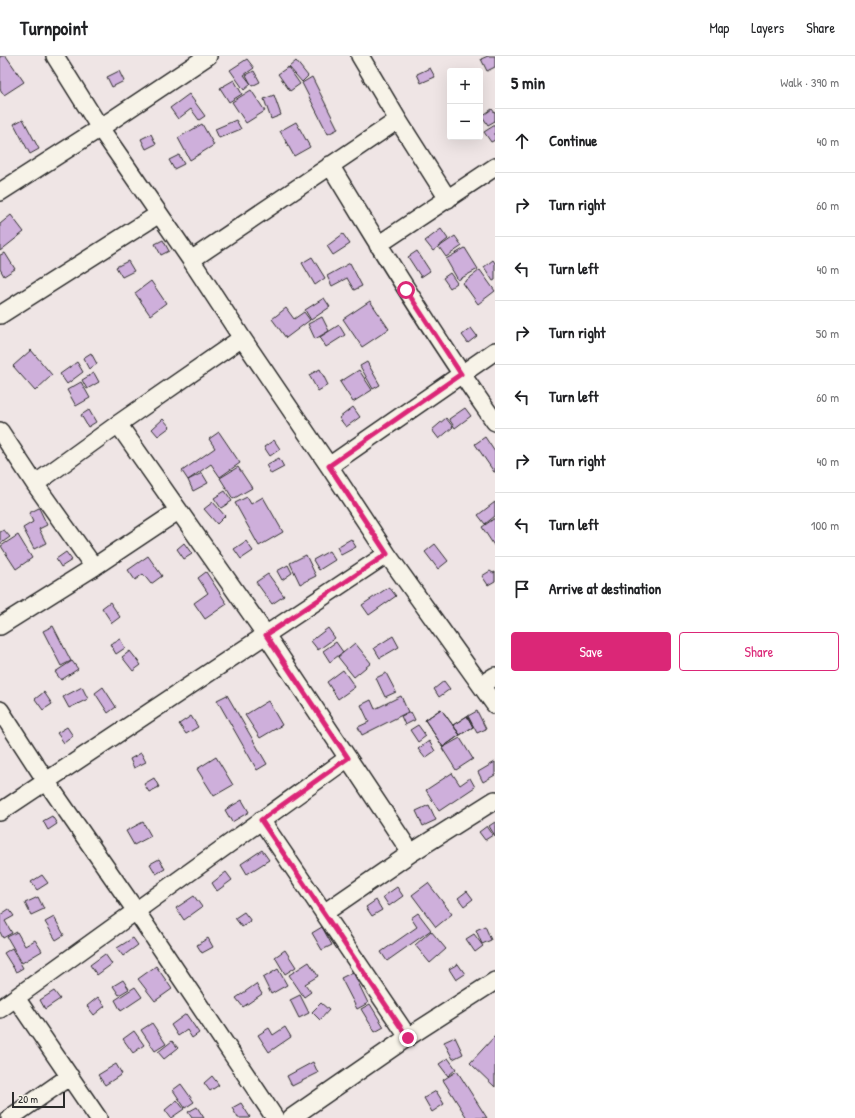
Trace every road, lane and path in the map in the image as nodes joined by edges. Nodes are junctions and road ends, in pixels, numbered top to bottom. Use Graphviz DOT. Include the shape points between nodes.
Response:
graph roads {
  1 [pos="55,56"];
  2 [pos="208,56"];
  3 [pos="360,56"];
  4 [pos="398,120"];
  5 [pos="100,128"];
  6 [pos="330,165"];
  7 [pos="495,167"];
  8 [pos="0,192"];
  9 [pos="448,199"];
  10 [pos="159,214"];
  11 [pos="378,245"];
  12 [pos="191,260"];
  13 [pos="0,315"];
  14 [pos="242,338"];
  15 [pos="495,351"];
  16 [pos="461,374"];
  17 [pos="495,422"];
  18 [pos="118,424"];
  19 [pos="0,431"];
  20 [pos="329,466"];
  21 [pos="35,484"];
  22 [pos="178,511"];
  23 [pos="387,554"];
  24 [pos="94,567"];
  25 [pos="0,626"];
  26 [pos="266,635"];
  27 [pos="495,676"];
  28 [pos="481,685"];
  29 [pos="495,705"];
  30 [pos="0,710"];
  31 [pos="348,758"];
  32 [pos="46,780"];
  33 [pos="495,800"];
  34 [pos="0,812"];
  35 [pos="261,820"];
  36 [pos="411,853"];
  37 [pos="136,911"];
  38 [pos="324,913"];
  39 [pos="495,980"];
  40 [pos="16,998"];
  41 [pos="0,1008"];
  42 [pos="408,1038"];
  43 [pos="70,1076"];
  44 [pos="10,1118"];
  45 [pos="98,1118"];
  46 [pos="275,1118"];
  47 [pos="291,1118"];
  1 -- 5 [label="street"];
  2 -- 5 [label="street"];
  3 -- 4 [label="street"];
  4 -- 6 [label="street"];
  4 -- 9 [label="street"];
  5 -- 8 [label="street"];
  5 -- 10 [label="street"];
  6 -- 11 [label="street"];
  6 -- 12 [label="street"];
  7 -- 9 [label="street"];
  9 -- 11 [label="street"];
  10 -- 12 [label="street"];
  10 -- 13 [label="street"];
  11 -- 16 [label="street"];
  12 -- 14 [label="street"];
  14 -- 18 [label="street"];
  14 -- 20 [label="street"];
  15 -- 16 [label="street"];
  16 -- 17 [label="street"];
  16 -- 20 [label="street"];
  18 -- 21 [label="street"];
  18 -- 22 [label="street"];
  19 -- 21 [label="street"];
  20 -- 23 [label="street"];
  21 -- 24 [label="street"];
  22 -- 24 [label="street"];
  22 -- 26 [label="street"];
  23 -- 26 [label="street"];
  23 -- 28 [label="street"];
  24 -- 25 [label="street"];
  26 -- 31 [label="street"];
  26 -- 32 [label="street"];
  27 -- 28 [label="street"];
  28 -- 29 [label="street"];
  30 -- 32 [label="street"];
  31 -- 35 [label="street"];
  31 -- 36 [label="street"];
  32 -- 34 [label="street"];
  32 -- 37 [label="street"];
  33 -- 36 [label="street"];
  35 -- 37 [label="street"];
  35 -- 38 [label="street"];
  36 -- 38 [label="street"];
  37 -- 40 [label="street"];
  37 -- 46 [label="street"];
  38 -- 42 [label="street"];
  39 -- 42 [label="street"];
  40 -- 41 [label="street"];
  40 -- 43 [label="street"];
  42 -- 47 [label="street"];
  43 -- 44 [label="street"];
  43 -- 45 [label="street"];
}
